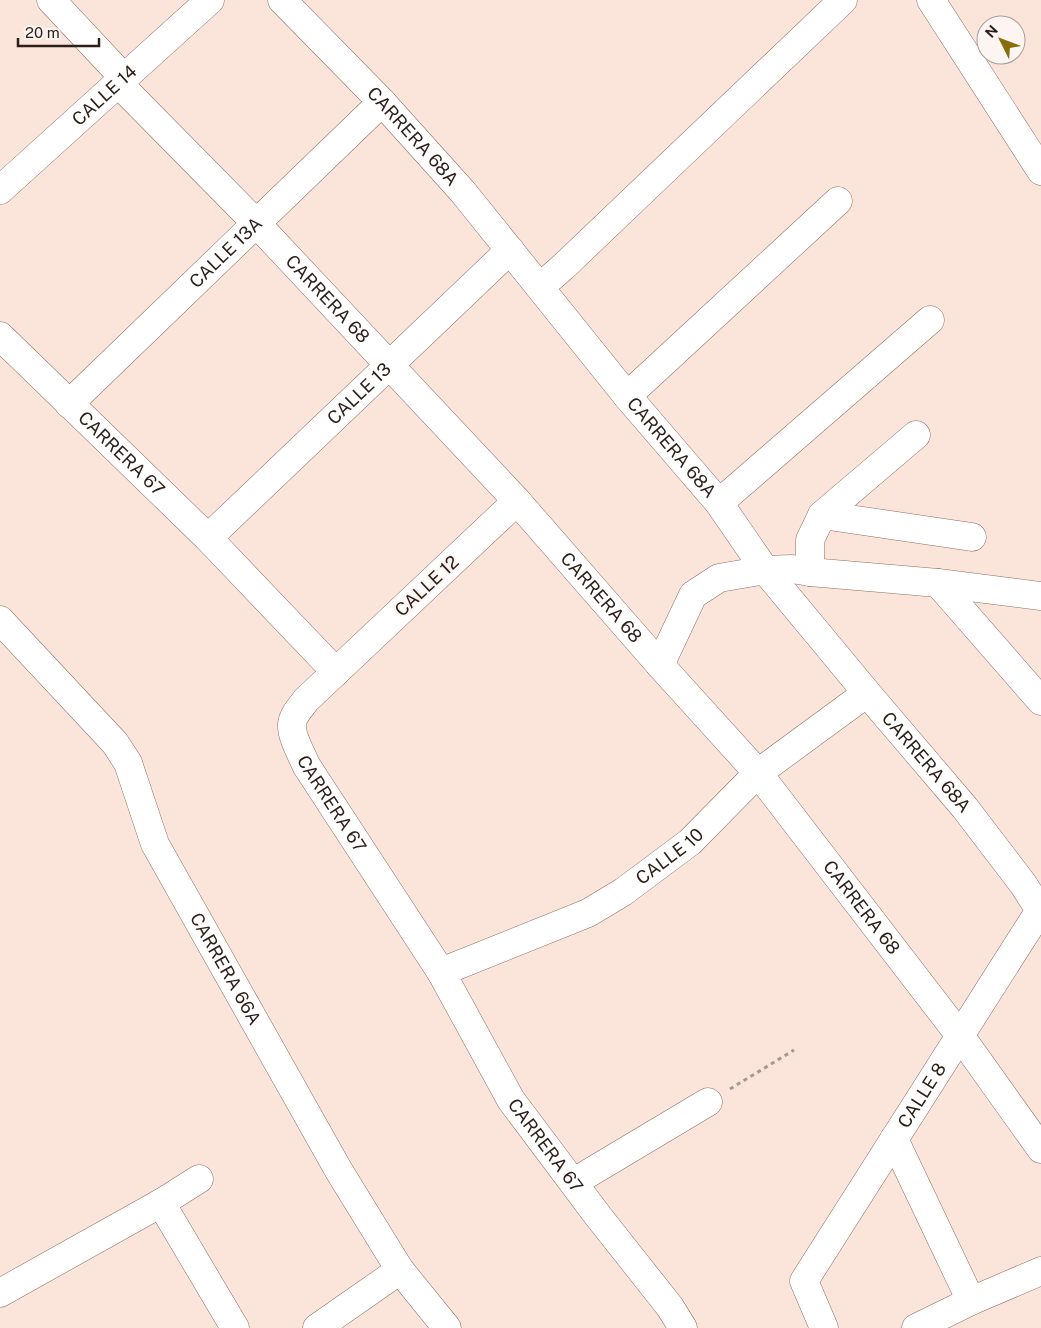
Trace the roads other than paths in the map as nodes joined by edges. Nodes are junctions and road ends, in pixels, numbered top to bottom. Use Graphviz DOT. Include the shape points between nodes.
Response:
graph roads {
  1 [pos="51,0"];
  2 [pos="210,0"];
  3 [pos="282,0"];
  4 [pos="843,0"];
  5 [pos="931,0"];
  6 [pos="121,80"];
  7 [pos="382,102"];
  8 [pos="1031,136"];
  9 [pos="1041,171"];
  10 [pos="0,190"];
  11 [pos="838,201"];
  12 [pos="256,223"];
  13 [pos="510,250"];
  14 [pos="540,287"];
  15 [pos="930,320"];
  16 [pos="0,336"];
  17 [pos="390,365"];
  18 [pos="627,396"];
  19 [pos="69,404"];
  20 [pos="916,435"];
  21 [pos="517,500"];
  22 [pos="719,503"];
  23 [pos="822,515"];
  24 [pos="972,536"];
  25 [pos="208,538"];
  26 [pos="765,570"];
  27 [pos="810,572"];
  28 [pos="938,582"];
  29 [pos="1041,596"];
  30 [pos="0,620"];
  31 [pos="660,665"];
  32 [pos="336,672"];
  33 [pos="867,693"];
  34 [pos="1041,701"];
  35 [pos="758,773"];
  36 [pos="1032,876"];
  37 [pos="1041,911"];
  38 [pos="442,972"];
  39 [pos="961,1037"];
  40 [pos="708,1102"];
  41 [pos="894,1139"];
  42 [pos="1039,1142"];
  43 [pos="199,1179"];
  44 [pos="574,1182"];
  45 [pos="161,1203"];
  46 [pos="400,1270"];
  47 [pos="1041,1271"];
  48 [pos="0,1293"];
  49 [pos="971,1301"];
  50 [pos="235,1328"];
  51 [pos="317,1328"];
  52 [pos="447,1328"];
  53 [pos="683,1328"];
  54 [pos="824,1328"];
  55 [pos="916,1328"];
  1 -- 6 [label="street, CARRERA 68"];
  2 -- 6 [label="street, CALLE 14"];
  3 -- 7 [label="street, CARRERA 68A"];
  4 -- 14 [label="street"];
  5 -- 8 [label="street"];
  6 -- 10 [label="street, CALLE 14"];
  6 -- 12 [label="street, CARRERA 68"];
  7 -- 12 [label="street, CALLE 13A"];
  7 -- 13 [label="street, CARRERA 68A" via="464,192"];
  8 -- 9 [label="street"];
  11 -- 18 [label="street"];
  12 -- 17 [label="street, CARRERA 68"];
  12 -- 19 [label="street, CALLE 13A"];
  13 -- 14 [label="street, CARRERA 68A"];
  13 -- 17 [label="street, CALLE 13"];
  14 -- 18 [label="street, CARRERA 68A"];
  15 -- 22 [label="street"];
  16 -- 19 [label="street, CARRERA 67"];
  17 -- 21 [label="street, CARRERA 68"];
  17 -- 25 [label="street, CALLE 13"];
  18 -- 22 [label="street, CARRERA 68A"];
  19 -- 25 [label="street, CARRERA 67"];
  20 -- 23 [label="street"];
  21 -- 31 [label="street, CARRERA 68"];
  21 -- 32 [label="street, CALLE 12"];
  22 -- 26 [label="street, CARRERA 68A"];
  23 -- 24 [label="street"];
  23 -- 27 [label="street" via="810,540"];
  25 -- 32 [label="street, CARRERA 67"];
  26 -- 27 [label="street"];
  26 -- 31 [label="street" via="719,578 693,595"];
  26 -- 33 [label="street, CARRERA 68A"];
  27 -- 28 [label="street"];
  28 -- 29 [label="street"];
  28 -- 34 [label="street"];
  30 -- 46 [label="street, CARRERA 66A" via="115,743 128,763 155,844 339,1171"];
  31 -- 35 [label="street, CARRERA 68"];
  32 -- 38 [label="street, CARRERA 67" via="296,713 292,726 297,744 306,764"];
  33 -- 35 [label="street, CALLE 10"];
  33 -- 36 [label="street, CARRERA 68A" via="965,808"];
  35 -- 38 [label="street, CALLE 10" via="690,842 623,892 588,913"];
  35 -- 39 [label="street, CARRERA 68"];
  36 -- 37 [label="street, CARRERA 68A"];
  37 -- 39 [label="street, CALLE 8"];
  38 -- 44 [label="street, CARRERA 67" via="511,1100"];
  39 -- 41 [label="street, CALLE 8"];
  39 -- 42 [label="street, CARRERA 68"];
  40 -- 44 [label="street"];
  41 -- 49 [label="street"];
  41 -- 54 [label="street, CALLE 8" via="804,1281"];
  43 -- 45 [label="street"];
  44 -- 53 [label="street, CARRERA 67"];
  45 -- 48 [label="street"];
  45 -- 50 [label="street"];
  46 -- 51 [label="street"];
  46 -- 52 [label="street, CARRERA 66A"];
  47 -- 49 [label="street"];
  49 -- 55 [label="street"];
}
